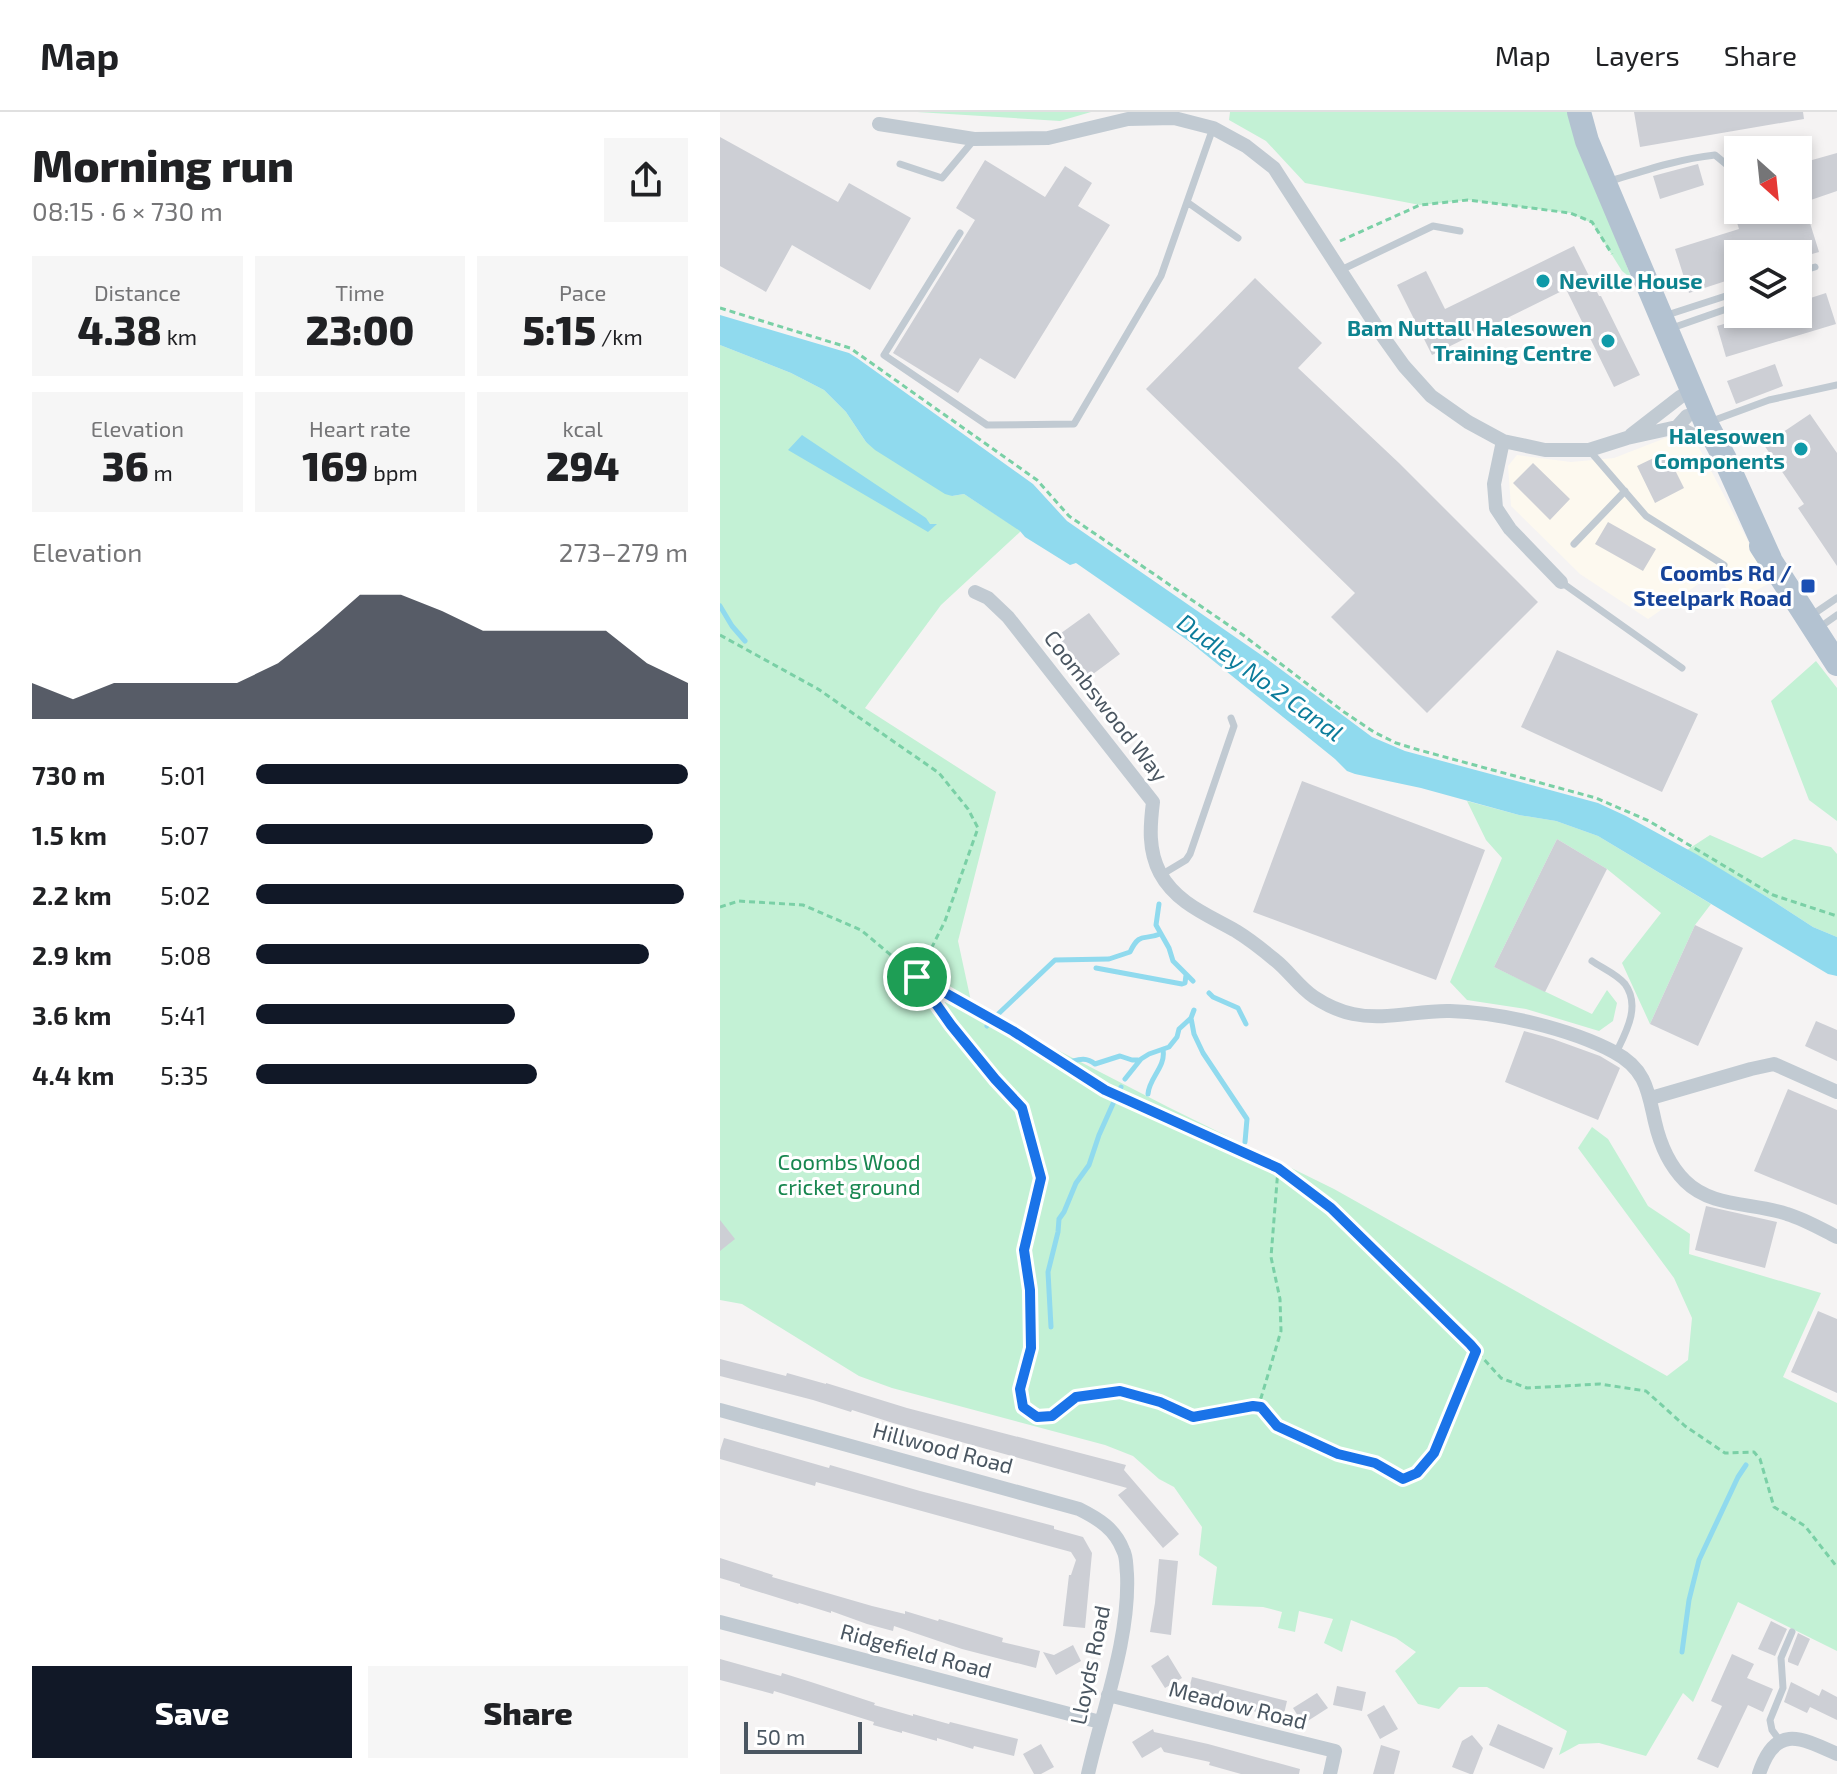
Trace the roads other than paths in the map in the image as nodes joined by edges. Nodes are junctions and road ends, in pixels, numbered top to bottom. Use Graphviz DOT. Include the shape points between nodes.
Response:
graph roads {
  1 [pos="1579,112"];
  2 [pos="873,123"];
  3 [pos="1213,128"];
  4 [pos="974,139"];
  5 [pos="1724,162"];
  6 [pos="900,164"];
  7 [pos="1605,183"];
  8 [pos="1187,202"];
  9 [pos="1460,231"];
  10 [pos="960,233"];
  11 [pos="1238,238"];
  12 [pos="1623,253"];
  13 [pos="1815,267"];
  14 [pos="1812,268"];
  15 [pos="1341,270"];
  16 [pos="1724,298"];
  17 [pos="1724,308"];
  18 [pos="1665,323"];
  19 [pos="1837,385"];
  20 [pos="1689,412"];
  21 [pos="1627,438"];
  22 [pos="1503,441"];
  23 [pos="1589,450"];
  24 [pos="1625,491"];
  25 [pos="1574,544"];
  26 [pos="1724,565"];
  27 [pos="1561,582"];
  28 [pos="975,592"];
  29 [pos="1837,598"];
  30 [pos="1837,615"];
  31 [pos="1811,624"];
  32 [pos="1837,664"];
  33 [pos="1682,668"];
  34 [pos="1231,718"];
  35 [pos="1161,875"];
  36 [pos="1592,961"];
  37 [pos="1616,1053"];
  38 [pos="1837,1092"];
  39 [pos="1651,1098"];
  40 [pos="1837,1237"];
  41 [pos="720,1410"];
  42 [pos="1126,1564"];
  43 [pos="720,1622"];
  44 [pos="1792,1632"];
  45 [pos="1108,1695"];
  46 [pos="1100,1722"];
  47 [pos="1780,1741"];
  48 [pos="1837,1754"];
  49 [pos="1088,1774"];
  50 [pos="1330,1774"];
  51 [pos="1759,1774"];
  1 -- 7 [label="main road"];
  2 -- 4 [label="street"];
  3 -- 4 [label="street" via="1174,118 1128,119 1048,138"];
  3 -- 8 [label="lane"];
  3 -- 15 [label="street" via="1274,168"];
  4 -- 6 [label="lane" via="942,178"];
  5 -- 7 [label="lane" via="1715,155 1701,157"];
  7 -- 12 [label="main road"];
  8 -- 10 [label="lane" via="1161,276 1074,424 987,425 884,355"];
  8 -- 11 [label="lane"];
  9 -- 15 [label="lane" via="1433,226"];
  12 -- 18 [label="main road"];
  12 -- 20 [label="main road"];
  13 -- 14 [label="lane"];
  15 -- 22 [label="street" via="1404,366 1431,396"];
  16 -- 18 [label="lane"];
  17 -- 18 [label="lane"];
  18 -- 20 [label="main road"];
  19 -- 20 [label="lane"];
  20 -- 21 [label="street"];
  20 -- 21 [label="street"];
  20 -- 31 [label="main road" via="1731,501"];
  21 -- 23 [label="street"];
  22 -- 23 [label="street" via="1545,450"];
  22 -- 27 [label="street" via="1494,484 1496,508"];
  23 -- 24 [label="lane"];
  24 -- 25 [label="lane"];
  24 -- 26 [label="lane" via="1646,516"];
  27 -- 33 [label="lane"];
  28 -- 35 [label="street, Coombswood Way" via="1008,617 1153,802 1150,829"];
  29 -- 31 [label="lane"];
  30 -- 31 [label="lane"];
  31 -- 32 [label="main road"];
  34 -- 35 [label="lane" via="1234,726 1190,854"];
  35 -- 37 [label="street, Coombswood Way" via="1200,913 1238,932 1331,1008 1355,1015 1450,1011 1521,1020"];
  36 -- 37 [label="lane" via="1625,984 1631,998 1628,1030"];
  37 -- 39 [label="street, Coombswood Way" via="1638,1071"];
  38 -- 39 [label="street" via="1774,1064"];
  39 -- 40 [label="street, Coombswood Way" via="1662,1148 1686,1183 1706,1196 1787,1213"];
  41 -- 42 [label="street, Hillwood Road" via="1079,1509 1115,1534"];
  42 -- 45 [label="street, Lloyds Road" via="1124,1628"];
  43 -- 46 [label="street, Ridgefield Road"];
  44 -- 47 [label="lane" via="1781,1658 1783,1688 1770,1720"];
  45 -- 46 [label="street, Lloyds Road"];
  45 -- 50 [label="street, Meadow Road" via="1335,1751"];
  46 -- 49 [label="street, Lloyds Road"];
  47 -- 48 [label="street" via="1807,1740"];
  47 -- 51 [label="street"];
}
